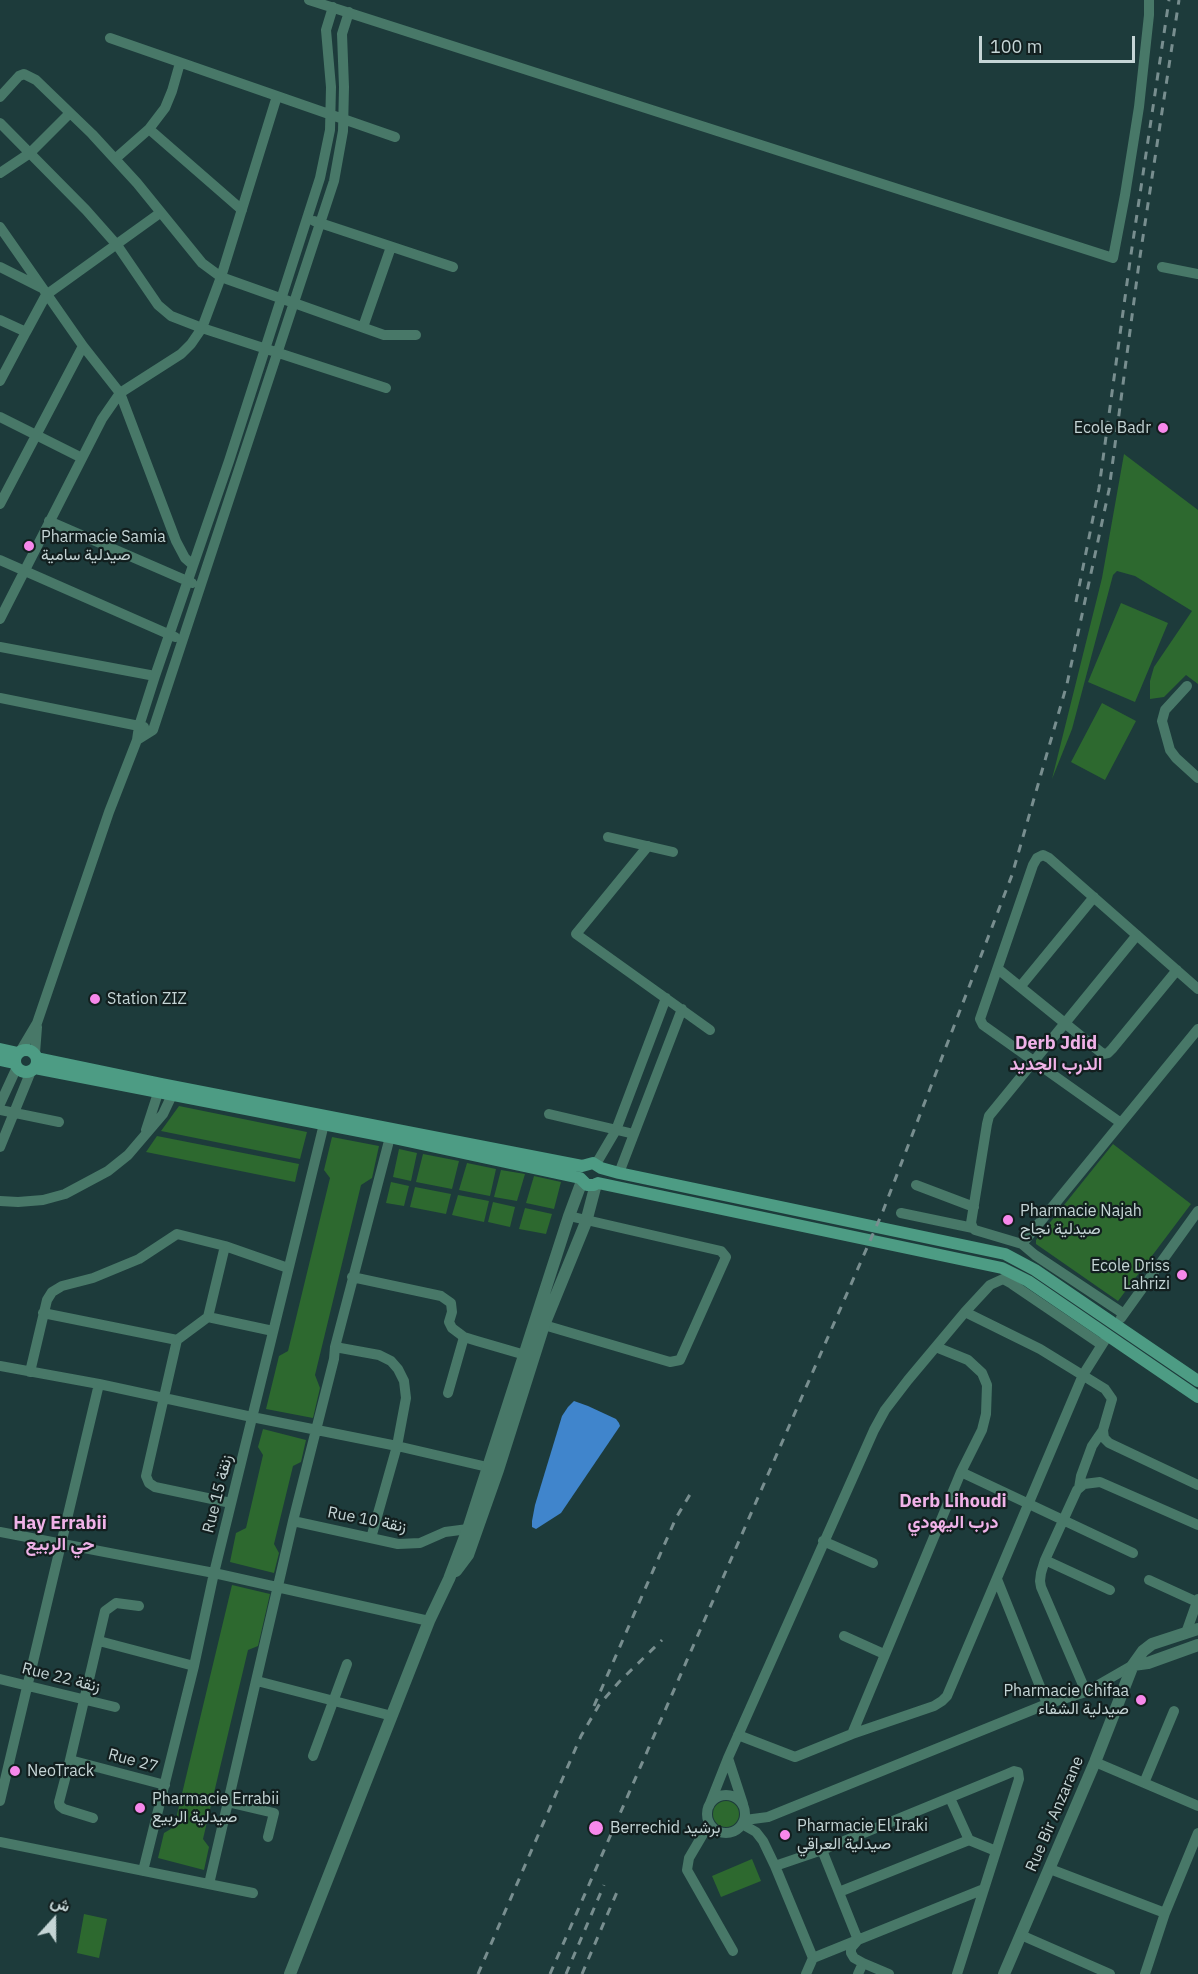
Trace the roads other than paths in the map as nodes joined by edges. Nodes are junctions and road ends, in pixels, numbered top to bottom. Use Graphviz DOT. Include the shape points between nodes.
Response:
graph roads {
  1 [pos="309,0"];
  2 [pos="1149,0"];
  3 [pos="333,7"];
  4 [pos="349,12"];
  5 [pos="110,38"];
  6 [pos="180,63"];
  7 [pos="277,96"];
  8 [pos="0,97"];
  9 [pos="70,113"];
  10 [pos="330,115"];
  11 [pos="343,119"];
  12 [pos="0,123"];
  13 [pos="148,129"];
  14 [pos="394,137"];
  15 [pos="30,153"];
  16 [pos="115,159"];
  17 [pos="0,173"];
  18 [pos="242,210"];
  19 [pos="160,213"];
  20 [pos="307,218"];
  21 [pos="321,223"];
  22 [pos="0,227"];
  23 [pos="117,245"];
  24 [pos="391,247"];
  25 [pos="0,267"];
  26 [pos="453,267"];
  27 [pos="1162,267"];
  28 [pos="1198,274"];
  29 [pos="221,277"];
  30 [pos="43,291"];
  31 [pos="281,298"];
  32 [pos="294,303"];
  33 [pos="0,320"];
  34 [pos="363,327"];
  35 [pos="202,328"];
  36 [pos="26,332"];
  37 [pos="416,335"];
  38 [pos="83,346"];
  39 [pos="265,349"];
  40 [pos="277,352"];
  41 [pos="1,376"];
  42 [pos="386,388"];
  43 [pos="120,393"];
  44 [pos="0,417"];
  45 [pos="36,435"];
  46 [pos="82,458"];
  47 [pos="0,504"];
  48 [pos="49,521"];
  49 [pos="0,560"];
  50 [pos="193,565"];
  51 [pos="24,570"];
  52 [pos="187,581"];
  53 [pos="201,587"];
  54 [pos="0,619"];
  55 [pos="169,635"];
  56 [pos="183,640"];
  57 [pos="0,647"];
  58 [pos="155,676"];
  59 [pos="1187,686"];
  60 [pos="0,698"];
  61 [pos="139,726"];
  62 [pos="153,730"];
  63 [pos="137,741"];
  64 [pos="1198,778"];
  65 [pos="608,837"];
  66 [pos="648,846"];
  67 [pos="673,852"];
  68 [pos="1094,897"];
  69 [pos="1137,935"];
  70 [pos="998,969"];
  71 [pos="1177,970"];
  72 [pos="1020,987"];
  73 [pos="1198,989"];
  74 [pos="666,998"];
  75 [pos="682,1009"];
  76 [pos="37,1023"];
  77 [pos="1065,1023"];
  78 [pos="1198,1029"];
  79 [pos="710,1030"];
  80 [pos="0,1049"];
  81 [pos="18,1058"];
  82 [pos="0,1060"];
  83 [pos="1033,1060"];
  84 [pos="35,1062"];
  85 [pos="158,1093"];
  86 [pos="172,1095"];
  87 [pos="0,1104"];
  88 [pos="0,1110"];
  89 [pos="13,1113"];
  90 [pos="549,1114"];
  91 [pos="59,1122"];
  92 [pos="1121,1123"];
  93 [pos="324,1124"];
  94 [pos="616,1130"];
  95 [pos="634,1134"];
  96 [pos="144,1136"];
  97 [pos="390,1137"];
  98 [pos="0,1147"];
  99 [pos="599,1166"];
  100 [pos="619,1173"];
  101 [pos="581,1175"];
  102 [pos="597,1183"];
  103 [pos="916,1185"];
  104 [pos="0,1201"];
  105 [pos="974,1207"];
  106 [pos="1198,1211"];
  107 [pos="901,1213"];
  108 [pos="569,1216"];
  109 [pos="586,1221"];
  110 [pos="973,1228"];
  111 [pos="1022,1244"];
  112 [pos="225,1246"];
  113 [pos="288,1268"];
  114 [pos="352,1277"];
  115 [pos="965,1312"];
  116 [pos="44,1313"];
  117 [pos="208,1317"];
  118 [pos="1120,1319"];
  119 [pos="544,1325"];
  120 [pos="273,1331"];
  121 [pos="464,1337"];
  122 [pos="177,1340"];
  123 [pos="1106,1340"];
  124 [pos="335,1347"];
  125 [pos="936,1347"];
  126 [pos="528,1356"];
  127 [pos="0,1366"];
  128 [pos="30,1372"];
  129 [pos="1083,1375"];
  130 [pos="1198,1381"];
  131 [pos="99,1384"];
  132 [pos="448,1393"];
  133 [pos="1198,1396"];
  134 [pos="165,1398"];
  135 [pos="252,1418"];
  136 [pos="316,1430"];
  137 [pos="1103,1430"];
  138 [pos="397,1446"];
  139 [pos="493,1468"];
  140 [pos="962,1472"];
  141 [pos="1198,1485"];
  142 [pos="1079,1488"];
  143 [pos="231,1503"];
  144 [pos="1029,1503"];
  145 [pos="1064,1519"];
  146 [pos="293,1521"];
  147 [pos="1198,1525"];
  148 [pos="468,1529"];
  149 [pos="0,1532"];
  150 [pos="371,1538"];
  151 [pos="823,1541"];
  152 [pos="61,1545"];
  153 [pos="1133,1553"];
  154 [pos="1045,1560"];
  155 [pos="873,1563"];
  156 [pos="214,1573"];
  157 [pos="449,1579"];
  158 [pos="997,1579"];
  159 [pos="1149,1580"];
  160 [pos="279,1587"];
  161 [pos="1110,1590"];
  162 [pos="1197,1600"];
  163 [pos="139,1606"];
  164 [pos="429,1621"];
  165 [pos="1192,1631"];
  166 [pos="844,1636"];
  167 [pos="99,1641"];
  168 [pos="1198,1645"];
  169 [pos="884,1654"];
  170 [pos="347,1664"];
  171 [pos="1133,1665"];
  172 [pos="194,1666"];
  173 [pos="0,1679"];
  174 [pos="257,1681"];
  175 [pos="28,1686"];
  176 [pos="1086,1692"];
  177 [pos="84,1700"];
  178 [pos="333,1700"];
  179 [pos="1047,1704"];
  180 [pos="115,1707"];
  181 [pos="1174,1711"];
  182 [pos="392,1716"];
  183 [pos="852,1734"];
  184 [pos="738,1735"];
  185 [pos="70,1754"];
  186 [pos="313,1756"];
  187 [pos="728,1758"];
  188 [pos="1095,1762"];
  189 [pos="1144,1783"];
  190 [pos="165,1785"];
  191 [pos="950,1798"];
  192 [pos="0,1801"];
  193 [pos="227,1802"];
  194 [pos="709,1806"];
  195 [pos="744,1806"];
  196 [pos="1198,1806"];
  197 [pos="93,1818"];
  198 [pos="744,1822"];
  199 [pos="710,1824"];
  200 [pos="1198,1833"];
  201 [pos="268,1837"];
  202 [pos="969,1840"];
  203 [pos="0,1842"];
  204 [pos="822,1850"];
  205 [pos="996,1851"];
  206 [pos="775,1866"];
  207 [pos="1050,1869"];
  208 [pos="143,1871"];
  209 [pos="209,1884"];
  210 [pos="984,1889"];
  211 [pos="839,1892"];
  212 [pos="253,1893"];
  213 [pos="1165,1913"];
  214 [pos="1021,1935"];
  215 [pos="858,1940"];
  216 [pos="733,1951"];
  217 [pos="813,1958"];
  218 [pos="863,1963"];
  219 [pos="1084,1963"];
  220 [pos="290,1974"];
  221 [pos="806,1974"];
  222 [pos="858,1974"];
  223 [pos="889,1974"];
  224 [pos="957,1974"];
  225 [pos="1004,1974"];
  226 [pos="1079,1974"];
  227 [pos="1110,1974"];
  228 [pos="1144,1974"];
  1 -- 3 [label="street"];
  2 -- 4 [label="street" via="1138,107 1113,258"];
  3 -- 4 [label="street"];
  3 -- 10 [label="street" via="326,30"];
  4 -- 11 [label="street" via="342,34"];
  5 -- 6 [label="street"];
  6 -- 7 [label="street"];
  6 -- 13 [label="street" via="165,108"];
  7 -- 10 [label="street"];
  7 -- 18 [label="street"];
  8 -- 9 [label="street" via="24,74 36,80"];
  9 -- 15 [label="street"];
  9 -- 16 [label="street"];
  10 -- 11 [label="street"];
  10 -- 20 [label="street" via="327,153"];
  11 -- 14 [label="street"];
  11 -- 21 [label="street" via="336,171"];
  12 -- 15 [label="street"];
  13 -- 16 [label="street"];
  13 -- 18 [label="street"];
  15 -- 17 [label="street"];
  15 -- 23 [label="street"];
  16 -- 19 [label="street"];
  18 -- 29 [label="street"];
  19 -- 23 [label="street"];
  19 -- 29 [label="street" via="202,263"];
  20 -- 21 [label="street"];
  20 -- 31 [label="street"];
  21 -- 24 [label="street"];
  21 -- 32 [label="street"];
  22 -- 30 [label="street"];
  23 -- 30 [label="street"];
  23 -- 35 [label="street" via="164,311"];
  24 -- 26 [label="street"];
  24 -- 34 [label="street"];
  25 -- 30 [label="street"];
  27 -- 28 [label="street"];
  29 -- 31 [label="street"];
  29 -- 35 [label="street"];
  30 -- 36 [label="street"];
  30 -- 38 [label="street"];
  31 -- 32 [label="street"];
  31 -- 39 [label="street"];
  32 -- 34 [label="street"];
  32 -- 40 [label="street"];
  33 -- 36 [label="street"];
  34 -- 37 [label="street" via="384,335"];
  35 -- 39 [label="street"];
  35 -- 43 [label="street" via="181,354"];
  36 -- 41 [label="street"];
  38 -- 43 [label="street"];
  38 -- 45 [label="street"];
  39 -- 40 [label="street"];
  39 -- 50 [label="street"];
  40 -- 42 [label="street"];
  40 -- 53 [label="street"];
  43 -- 46 [label="street"];
  43 -- 50 [label="street" via="176,541"];
  44 -- 45 [label="street"];
  45 -- 46 [label="street"];
  45 -- 47 [label="street"];
  46 -- 48 [label="street"];
  48 -- 51 [label="street"];
  48 -- 52 [label="street"];
  49 -- 51 [label="street"];
  50 -- 52 [label="street"];
  51 -- 54 [label="street"];
  51 -- 55 [label="street"];
  52 -- 53 [label="street"];
  52 -- 55 [label="street"];
  53 -- 56 [label="street"];
  55 -- 56 [label="street"];
  55 -- 58 [label="street"];
  56 -- 62 [label="street"];
  57 -- 58 [label="street"];
  58 -- 61 [label="street"];
  59 -- 64 [label="street" via="1165,710 1162,721 1170,750"];
  60 -- 61 [label="street"];
  61 -- 62 [label="street"];
  61 -- 63 [label="street"];
  62 -- 63 [label="street"];
  63 -- 76 [label="street"];
  65 -- 66 [label="street"];
  66 -- 67 [label="street"];
  66 -- 74 [label="street" via="576,934"];
  68 -- 69 [label="street"];
  68 -- 70 [label="street" via="1049,858 1037,858"];
  68 -- 72 [label="street"];
  69 -- 71 [label="street"];
  69 -- 77 [label="street"];
  70 -- 72 [label="street"];
  70 -- 83 [label="street" via="980,1019"];
  71 -- 73 [label="street"];
  71 -- 77 [label="street" via="1108,1053 1103,1054"];
  72 -- 77 [label="street"];
  74 -- 75 [label="street"];
  74 -- 94 [label="street"];
  75 -- 79 [label="street"];
  75 -- 95 [label="street"];
  76 -- 81 [label="street"];
  76 -- 84 [label="street"];
  77 -- 83 [label="street"];
  78 -- 92 [label="street"];
  80 -- 81 [label="main road"];
  81 -- 82 [label="main road"];
  81 -- 84 [label="main road" via="26,1049"];
  81 -- 84 [label="main road" via="22,1071"];
  81 -- 87 [label="street"];
  83 -- 92 [label="street"];
  83 -- 105 [label="street" via="989,1116"];
  84 -- 85 [label="main road"];
  84 -- 89 [label="street"];
  84 -- 101 [label="main road" via="169,1086"];
  85 -- 86 [label="main road"];
  85 -- 96 [label="street"];
  86 -- 93 [label="main road"];
  86 -- 96 [label="street" via="163,1114"];
  88 -- 89 [label="street"];
  89 -- 91 [label="street"];
  89 -- 98 [label="street"];
  90 -- 94 [label="street"];
  92 -- 111 [label="street"];
  93 -- 97 [label="main road"];
  93 -- 113 [label="street, Rue 15 زنقة"];
  94 -- 95 [label="street"];
  94 -- 99 [label="street"];
  95 -- 100 [label="street"];
  96 -- 104 [label="street" via="108,1171 65,1194 43,1200"];
  97 -- 101 [label="main road"];
  97 -- 114 [label="street"];
  99 -- 100 [label="main road"];
  99 -- 101 [label="main road" via="589,1162"];
  99 -- 102 [label="main road" via="602,1175"];
  100 -- 118 [label="main road" via="1005,1254"];
  101 -- 102 [label="main road" via="587,1185"];
  101 -- 108 [label="street"];
  102 -- 109 [label="street"];
  102 -- 123 [label="main road" via="1002,1268 1028,1281"];
  103 -- 105 [label="street"];
  105 -- 110 [label="street"];
  106 -- 118 [label="street"];
  107 -- 110 [label="street"];
  108 -- 109 [label="street"];
  108 -- 126 [label="street"];
  109 -- 119 [label="street"];
  109 -- 119 [label="street" via="721,1251 726,1257 680,1360 670,1362"];
  110 -- 111 [label="street"];
  111 -- 118 [label="street"];
  112 -- 113 [label="street"];
  112 -- 116 [label="street" via="177,1234 120,1268 62,1286 52,1292"];
  112 -- 117 [label="street"];
  113 -- 120 [label="street, Rue 15 زنقة"];
  114 -- 121 [label="street" via="446,1298 451,1303 452,1328"];
  114 -- 124 [label="street"];
  115 -- 123 [label="street" via="990,1285 1003,1280"];
  115 -- 125 [label="street"];
  115 -- 129 [label="street"];
  116 -- 122 [label="street"];
  116 -- 128 [label="street"];
  117 -- 120 [label="street"];
  117 -- 122 [label="street"];
  118 -- 130 [label="main road"];
  119 -- 126 [label="street"];
  120 -- 135 [label="street, Rue 15 زنقة"];
  121 -- 126 [label="street"];
  121 -- 132 [label="street"];
  122 -- 134 [label="street"];
  123 -- 129 [label="street"];
  123 -- 133 [label="main road"];
  124 -- 136 [label="street"];
  124 -- 138 [label="street" via="379,1355 398,1369 406,1398"];
  125 -- 140 [label="street" via="968,1360 982,1373 987,1385 982,1430"];
  125 -- 151 [label="street" via="885,1410"];
  126 -- 139 [label="street"];
  127 -- 128 [label="street"];
  128 -- 131 [label="street"];
  129 -- 137 [label="street" via="1105,1389 1112,1399"];
  129 -- 144 [label="street"];
  131 -- 134 [label="street"];
  131 -- 152 [label="street"];
  134 -- 135 [label="street"];
  134 -- 143 [label="street" via="146,1476 149,1483 164,1490"];
  135 -- 136 [label="street"];
  135 -- 143 [label="street, Rue 15 زنقة"];
  136 -- 138 [label="street"];
  136 -- 146 [label="street"];
  137 -- 141 [label="street" via="1109,1443"];
  137 -- 142 [label="street" via="1092,1446"];
  138 -- 139 [label="street"];
  138 -- 150 [label="street"];
  139 -- 148 [label="street"];
  139 -- 157 [label="street" via="468,1555"];
  140 -- 144 [label="street"];
  140 -- 169 [label="street"];
  142 -- 145 [label="street"];
  142 -- 147 [label="street" via="1100,1482"];
  143 -- 156 [label="street, Rue 15 زنقة"];
  144 -- 145 [label="street"];
  144 -- 158 [label="street"];
  145 -- 153 [label="street"];
  145 -- 154 [label="street"];
  146 -- 150 [label="street, Rue 10 زنقة"];
  146 -- 160 [label="street"];
  148 -- 150 [label="street, Rue 10 زنقة" via="445,1532 420,1543 398,1544"];
  148 -- 157 [label="street"];
  149 -- 152 [label="street"];
  151 -- 155 [label="street"];
  151 -- 184 [label="street"];
  152 -- 156 [label="street"];
  152 -- 175 [label="street"];
  154 -- 161 [label="street"];
  154 -- 176 [label="street" via="1041,1587"];
  156 -- 160 [label="street"];
  156 -- 172 [label="street, Rue 15 زنقة"];
  157 -- 164 [label="street"];
  158 -- 179 [label="street"];
  158 -- 183 [label="street" via="947,1696 934,1707"];
  159 -- 162 [label="street"];
  160 -- 164 [label="street"];
  160 -- 174 [label="street"];
  162 -- 165 [label="street"];
  163 -- 167 [label="street" via="110,1606 105,1611"];
  164 -- 182 [label="street"];
  165 -- 171 [label="street" via="1152,1644"];
  166 -- 169 [label="street"];
  167 -- 172 [label="street"];
  167 -- 177 [label="street"];
  168 -- 171 [label="street"];
  169 -- 183 [label="street"];
  170 -- 178 [label="street"];
  171 -- 176 [label="street"];
  171 -- 188 [label="street, Rue Bir Anzarane"];
  172 -- 190 [label="street, Rue 15 زنقة"];
  173 -- 175 [label="street, Rue 22 زنقة"];
  174 -- 178 [label="street"];
  174 -- 193 [label="street"];
  175 -- 177 [label="street, Rue 22 زنقة"];
  175 -- 192 [label="street"];
  176 -- 179 [label="street"];
  177 -- 180 [label="street, Rue 22 زنقة"];
  177 -- 185 [label="street"];
  178 -- 182 [label="street"];
  178 -- 186 [label="street"];
  179 -- 198 [label="street" via="768,1817"];
  181 -- 189 [label="street"];
  182 -- 220 [label="street"];
  183 -- 184 [label="street" via="795,1757"];
  184 -- 187 [label="street"];
  185 -- 190 [label="street, Rue 27"];
  185 -- 197 [label="street" via="60,1806"];
  187 -- 194 [label="street"];
  187 -- 195 [label="street"];
  188 -- 189 [label="street"];
  188 -- 207 [label="street, Rue Bir Anzarane"];
  189 -- 196 [label="street"];
  190 -- 208 [label="street, Rue 15 زنقة"];
  191 -- 202 [label="street"];
  191 -- 204 [label="street"];
  191 -- 205 [label="street" via="1018,1772"];
  193 -- 201 [label="street" via="274,1813"];
  193 -- 209 [label="street"];
  194 -- 195 [label="street" via="725,1795 738,1799"];
  194 -- 199 [label="street"];
  195 -- 198 [label="street"];
  198 -- 199 [label="street" via="735,1831 725,1833"];
  198 -- 206 [label="street" via="763,1840"];
  199 -- 216 [label="street" via="689,1858 687,1870"];
  200 -- 213 [label="street"];
  202 -- 205 [label="street"];
  202 -- 211 [label="street"];
  203 -- 208 [label="street"];
  204 -- 206 [label="street"];
  204 -- 211 [label="street"];
  205 -- 210 [label="street"];
  206 -- 217 [label="street"];
  207 -- 213 [label="street"];
  207 -- 214 [label="street, Rue Bir Anzarane"];
  208 -- 209 [label="street"];
  209 -- 212 [label="street"];
  210 -- 215 [label="street"];
  210 -- 224 [label="street"];
  211 -- 215 [label="street"];
  213 -- 228 [label="street"];
  214 -- 219 [label="street"];
  214 -- 225 [label="street, Rue Bir Anzarane"];
  215 -- 217 [label="street"];
  215 -- 218 [label="street" via="851,1953"];
  217 -- 221 [label="street"];
  218 -- 222 [label="street"];
  218 -- 223 [label="street"];
  219 -- 226 [label="street"];
  219 -- 227 [label="street"];
}
